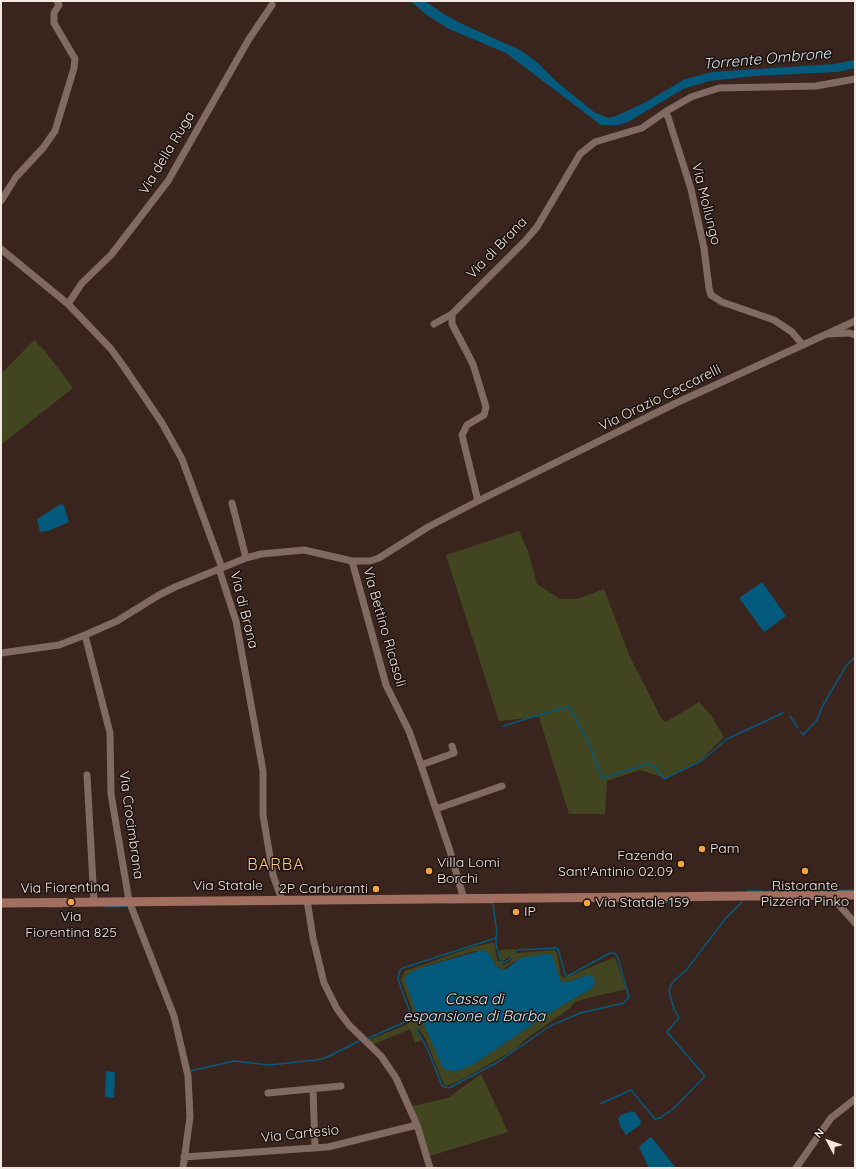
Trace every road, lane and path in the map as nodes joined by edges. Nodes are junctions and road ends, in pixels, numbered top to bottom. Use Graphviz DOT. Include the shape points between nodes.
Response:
graph roads {
  1 [pos="58,1"];
  2 [pos="272,5"];
  3 [pos="855,79"];
  4 [pos="665,112"];
  5 [pos="1,201"];
  6 [pos="1,248"];
  7 [pos="68,304"];
  8 [pos="452,314"];
  9 [pos="855,320"];
  10 [pos="434,324"];
  11 [pos="825,334"];
  12 [pos="855,335"];
  13 [pos="802,344"];
  14 [pos="478,501"];
  15 [pos="232,503"];
  16 [pos="246,558"];
  17 [pos="352,561"];
  18 [pos="221,569"];
  19 [pos="85,635"];
  20 [pos="1,653"];
  21 [pos="452,746"];
  22 [pos="421,765"];
  23 [pos="88,775"];
  24 [pos="502,786"];
  25 [pos="436,809"];
  26 [pos="830,895"];
  27 [pos="855,895"];
  28 [pos="462,899"];
  29 [pos="282,900"];
  30 [pos="307,900"];
  31 [pos="129,901"];
  32 [pos="94,902"];
  33 [pos="1,903"];
  34 [pos="855,923"];
  35 [pos="341,1086"];
  36 [pos="313,1089"];
  37 [pos="268,1093"];
  38 [pos="855,1099"];
  39 [pos="417,1125"];
  40 [pos="315,1148"];
  41 [pos="184,1157"];
  42 [pos="183,1168"];
  43 [pos="430,1168"];
  44 [pos="796,1168"];
  1 -- 5 [label="street" via="54,23 75,63 60,117 50,139 16,177"];
  2 -- 7 [label="street, Via della Ruga" via="248,39 168,181 111,255 82,283"];
  3 -- 4 [label="street" via="816,86 719,88 691,97"];
  4 -- 8 [label="street, Via di Brana" via="642,128 595,142 580,154 533,232"];
  4 -- 13 [label="street, Via Mollungo" via="691,189 711,295 722,302 774,320 792,332"];
  6 -- 7 [label="street"];
  7 -- 18 [label="street" via="118,358 162,423 182,459"];
  8 -- 10 [label="street, Via di Brana"];
  8 -- 14 [label="street" via="452,324 473,364 486,407 484,415 467,425 462,435"];
  9 -- 11 [label="street, Via Orazio Ceccarelli"];
  11 -- 12 [label="street"];
  11 -- 13 [label="street, Via Orazio Ceccarelli"];
  13 -- 14 [label="street, Via Orazio Ceccarelli"];
  14 -- 17 [label="street, Via di Brana" via="428,527 379,558"];
  15 -- 16 [label="street"];
  16 -- 17 [label="street, Via di Brana" via="271,551 304,550"];
  16 -- 18 [label="street, Via di Brana"];
  17 -- 22 [label="street, Via Bettino Ricasoli" via="386,685 409,731"];
  18 -- 19 [label="street" via="159,595 117,621"];
  18 -- 29 [label="street, Via di Brana" via="236,621 264,771 263,815 273,875"];
  19 -- 20 [label="street" via="59,645"];
  19 -- 31 [label="street, Via Crocimbrana" via="110,733 111,794"];
  21 -- 22 [label="street" via="454,753"];
  22 -- 25 [label="street, Via Bettino Ricasoli"];
  23 -- 32 [label="street"];
  24 -- 25 [label="street"];
  25 -- 28 [label="street, Via Bettino Ricasoli"];
  26 -- 27 [label="main road, Via Statale"];
  26 -- 28 [label="main road, Via Statale"];
  26 -- 34 [label="street"];
  28 -- 30 [label="main road, Via Statale"];
  29 -- 30 [label="main road, Via Statale"];
  29 -- 31 [label="main road, Via Statale"];
  30 -- 39 [label="street" via="317,960 324,983 337,1009 349,1025 381,1056 396,1078"];
  31 -- 32 [label="main road, Via Fiorentina"];
  31 -- 41 [label="street, Via Crocimbrana" via="181,1038 188,1076 190,1117"];
  32 -- 33 [label="main road, Via Fiorentina"];
  35 -- 36 [label="street"];
  36 -- 37 [label="street"];
  36 -- 40 [label="street"];
  38 -- 44 [label="street" via="831,1118"];
  39 -- 40 [label="street, Via Cartesio"];
  39 -- 43 [label="street"];
  40 -- 41 [label="street, Via Cartesio"];
  41 -- 42 [label="street, Via Crocimbrana"];
}
